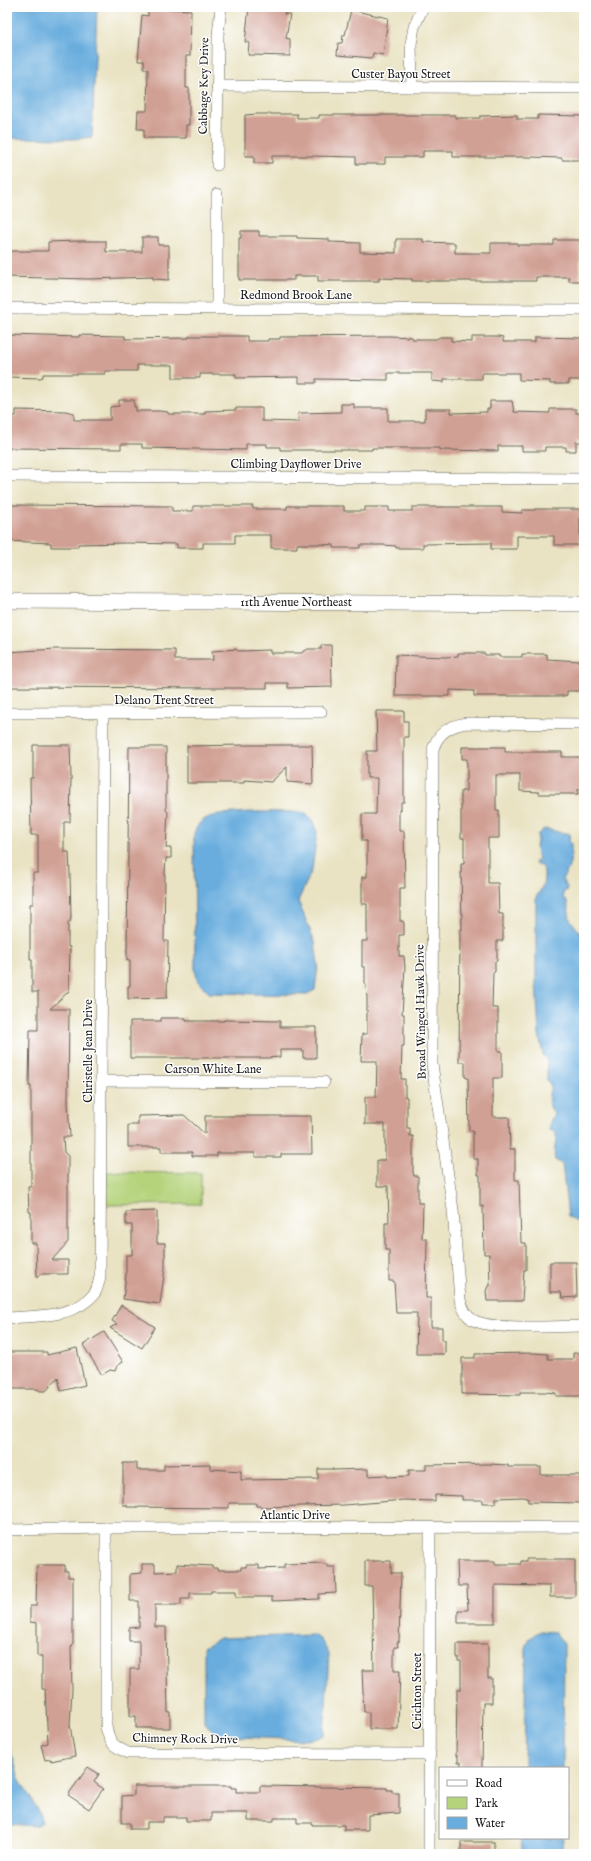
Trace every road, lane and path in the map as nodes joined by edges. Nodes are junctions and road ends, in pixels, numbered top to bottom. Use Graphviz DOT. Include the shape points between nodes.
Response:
graph roads {
  1 [pos="220,7"];
  2 [pos="423,7"];
  3 [pos="217,86"];
  4 [pos="412,87"];
  5 [pos="584,88"];
  6 [pos="217,165"];
  7 [pos="217,194"];
  8 [pos="7,308"];
  9 [pos="217,308"];
  10 [pos="584,310"];
  11 [pos="7,476"];
  12 [pos="584,479"];
  13 [pos="7,600"];
  14 [pos="584,604"];
  15 [pos="321,712"];
  16 [pos="7,713"];
  17 [pos="103,714"];
  18 [pos="584,724"];
  19 [pos="101,1081"];
  20 [pos="324,1082"];
  21 [pos="7,1318"];
  22 [pos="584,1326"];
  23 [pos="584,1527"];
  24 [pos="106,1528"];
  25 [pos="430,1528"];
  26 [pos="7,1530"];
  27 [pos="430,1754"];
  28 [pos="429,1854"];
  1 -- 3 [label="street, Cabbage Key Drive"];
  2 -- 4 [label="street" via="414,27"];
  3 -- 4 [label="street, Custer Bayou Street"];
  3 -- 6 [label="street, Cabbage Key Drive"];
  4 -- 5 [label="street, Custer Bayou Street"];
  7 -- 9 [label="street"];
  8 -- 9 [label="street, Redmond Brook Lane"];
  9 -- 10 [label="street, Redmond Brook Lane"];
  11 -- 12 [label="street, Climbing Dayflower Drive"];
  13 -- 14 [label="street, 11th Avenue Northeast"];
  15 -- 17 [label="street, Delano Trent Street"];
  16 -- 17 [label="street, Delano Trent Street"];
  17 -- 19 [label="street, Christelle Jean Drive"];
  18 -- 22 [label="street, Broad Winged Hawk Drive" via="466,722 454,725 436,740 433,750 432,1064 453,1210 460,1300 464,1312 472,1319 490,1326"];
  19 -- 20 [label="street, Carson White Lane"];
  19 -- 21 [label="street, Christelle Jean Drive" via="100,1276 95,1293 81,1304 64,1312"];
  23 -- 25 [label="street, Atlantic Drive"];
  24 -- 25 [label="street, Atlantic Drive"];
  24 -- 26 [label="street, Atlantic Drive"];
  24 -- 27 [label="street, Chimney Rock Drive" via="106,1727 108,1737 114,1746 128,1753"];
  25 -- 27 [label="street, Crichton Street"];
  27 -- 28 [label="street, Crichton Street"];
}
